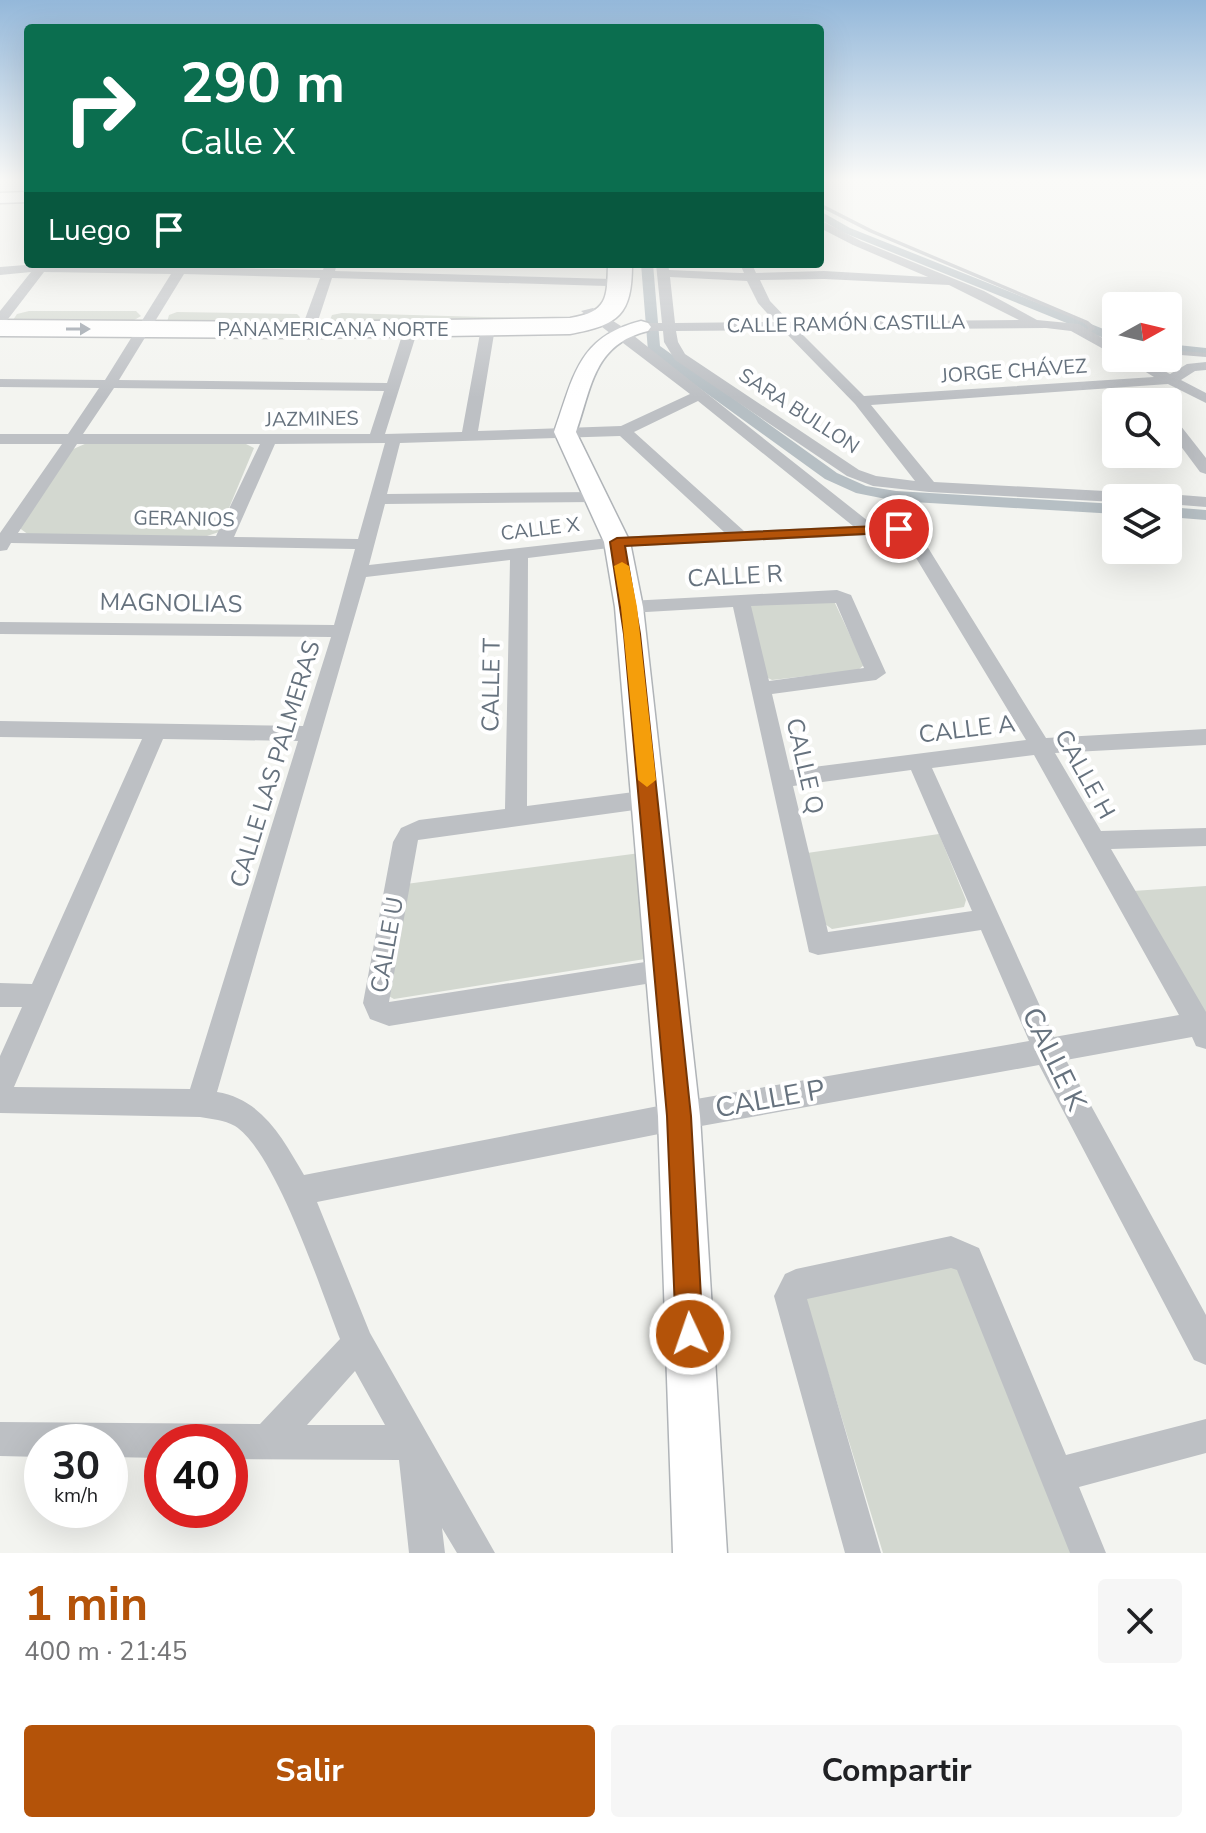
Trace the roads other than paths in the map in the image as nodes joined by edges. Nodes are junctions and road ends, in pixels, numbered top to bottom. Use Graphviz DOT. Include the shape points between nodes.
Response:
graph roads {
  1 [pos="881,252"];
  2 [pos="922,252"];
  3 [pos="0,265"];
  4 [pos="24,266"];
  5 [pos="25,268"];
  6 [pos="40,268"];
  7 [pos="181,268"];
  8 [pos="256,268"];
  9 [pos="816,268"];
  10 [pos="330,269"];
  11 [pos="662,269"];
  12 [pos="435,270"];
  13 [pos="611,270"];
  14 [pos="749,270"];
  15 [pos="0,271"];
  16 [pos="824,275"];
  17 [pos="954,282"];
  18 [pos="2,316"];
  19 [pos="152,320"];
  20 [pos="311,320"];
  21 [pos="602,320"];
  22 [pos="1033,323"];
  23 [pos="787,324"];
  24 [pos="657,326"];
  25 [pos="488,328"];
  26 [pos="411,329"];
  27 [pos="1085,330"];
  28 [pos="1102,342"];
  29 [pos="1182,353"];
  30 [pos="1206,355"];
  31 [pos="1206,366"];
  32 [pos="1130,372"];
  33 [pos="1155,372"];
  34 [pos="1170,380"];
  35 [pos="0,383"];
  36 [pos="108,385"];
  37 [pos="391,387"];
  38 [pos="1143,388"];
  39 [pos="1102,390"];
  40 [pos="700,395"];
  41 [pos="1206,399"];
  42 [pos="860,401"];
  43 [pos="624,431"];
  44 [pos="565,432"];
  45 [pos="469,436"];
  46 [pos="1182,437"];
  47 [pos="385,438"];
  48 [pos="0,439"];
  49 [pos="72,440"];
  50 [pos="269,440"];
  51 [pos="1206,469"];
  52 [pos="929,487"];
  53 [pos="1102,496"];
  54 [pos="596,497"];
  55 [pos="379,499"];
  56 [pos="1182,500"];
  57 [pos="1206,502"];
  58 [pos="869,530"];
  59 [pos="738,535"];
  60 [pos="916,538"];
  61 [pos="2,541"];
  62 [pos="223,541"];
  63 [pos="617,542"];
  64 [pos="367,544"];
  65 [pos="519,554"];
  66 [pos="359,572"];
  67 [pos="740,599"];
  68 [pos="629,607"];
  69 [pos="0,628"];
  70 [pos="342,631"];
  71 [pos="761,689"];
  72 [pos="156,731"];
  73 [pos="3,734"];
  74 [pos="311,734"];
  75 [pos="1206,737"];
  76 [pos="1040,746"];
  77 [pos="918,761"];
  78 [pos="782,779"];
  79 [pos="649,799"];
  80 [pos="516,816"];
  81 [pos="1206,837"];
  82 [pos="1093,841"];
  83 [pos="988,919"];
  84 [pos="664,970"];
  85 [pos="0,995"];
  86 [pos="38,996"];
  87 [pos="1202,1030"];
  88 [pos="1046,1050"];
  89 [pos="0,1087"];
  90 [pos="0,1100"];
  91 [pos="200,1103"];
  92 [pos="679,1116"];
  93 [pos="297,1191"];
  94 [pos="358,1344"];
  95 [pos="1206,1348"];
  96 [pos="1206,1436"];
  97 [pos="0,1439"];
  98 [pos="268,1441"];
  99 [pos="415,1443"];
  100 [pos="1057,1475"];
  101 [pos="427,1553"];
  102 [pos="477,1553"];
  103 [pos="700,1553"];
  104 [pos="863,1553"];
  105 [pos="1088,1553"];
  1 -- 17 [label="street"];
  2 -- 27 [label="lane" via="1086,322"];
  3 -- 4 [label="street"];
  5 -- 15 [label="street"];
  6 -- 18 [label="street"];
  7 -- 19 [label="street"];
  8 -- 10 [label="street"];
  9 -- 16 [label="street"];
  10 -- 12 [label="street"];
  10 -- 20 [label="street"];
  11 -- 14 [label="street"];
  11 -- 24 [label="street, SARA BULLON"];
  12 -- 13 [label="street"];
  13 -- 21 [label="highway" via="619,299"];
  14 -- 16 [label="street"];
  14 -- 23 [label="street" via="764,303"];
  16 -- 17 [label="street"];
  17 -- 22 [label="street"];
  18 -- 19 [label="highway, PANAMERICANA NORTE"];
  19 -- 20 [label="highway, PANAMERICANA NORTE"];
  19 -- 36 [label="street"];
  20 -- 21 [label="highway, PANAMERICANA NORTE"];
  20 -- 26 [label="highway, PANAMERICANA NORTE"];
  21 -- 24 [label="street, CALLE RAMÓN CASTILLA"];
  21 -- 25 [label="highway, PANAMERICANA NORTE"];
  21 -- 40 [label="street"];
  21 -- 44 [label="street"];
  22 -- 23 [label="street, CALLE RAMÓN CASTILLA"];
  22 -- 27 [label="street, CALLE RAMÓN CASTILLA"];
  23 -- 24 [label="street, CALLE RAMÓN CASTILLA"];
  23 -- 42 [label="street"];
  24 -- 52 [label="street, SARA BULLON" via="691,367 853,473 885,484"];
  25 -- 26 [label="highway, PANAMERICANA NORTE"];
  25 -- 45 [label="street"];
  26 -- 37 [label="street, CALLE LAS PALMERAS"];
  27 -- 28 [label="street"];
  29 -- 30 [label="lane"];
  31 -- 34 [label="street, JORGE CHÁVEZ" via="1192,367"];
  32 -- 38 [label="street"];
  33 -- 34 [label="street"];
  34 -- 38 [label="street, JORGE CHÁVEZ"];
  34 -- 41 [label="street"];
  35 -- 36 [label="street"];
  36 -- 37 [label="street"];
  36 -- 49 [label="street"];
  37 -- 47 [label="street, CALLE LAS PALMERAS"];
  39 -- 42 [label="street, JORGE CHÁVEZ"];
  40 -- 43 [label="street"];
  40 -- 58 [label="street"];
  42 -- 52 [label="street"];
  43 -- 44 [label="street, JAZMINES"];
  43 -- 59 [label="street"];
  44 -- 45 [label="street, JAZMINES"];
  44 -- 54 [label="street"];
  45 -- 47 [label="street, JAZMINES"];
  46 -- 51 [label="street"];
  47 -- 50 [label="street, JAZMINES"];
  47 -- 55 [label="street, CALLE LAS PALMERAS"];
  48 -- 49 [label="street, JAZMINES"];
  49 -- 50 [label="street, JAZMINES"];
  49 -- 61 [label="street"];
  50 -- 62 [label="street"];
  52 -- 53 [label="street, SARA BULLON"];
  54 -- 55 [label="street"];
  54 -- 63 [label="street"];
  55 -- 64 [label="street, CALLE LAS PALMERAS"];
  56 -- 57 [label="street"];
  58 -- 59 [label="street, CALLE X"];
  58 -- 60 [label="street, CALLE X" via="899,529"];
  59 -- 63 [label="street, CALLE X"];
  60 -- 76 [label="street, CALLE H"];
  61 -- 62 [label="street, GERANIOS"];
  62 -- 64 [label="street, GERANIOS"];
  63 -- 65 [label="street, CALLE X"];
  63 -- 68 [label="street"];
  64 -- 66 [label="street, CALLE LAS PALMERAS"];
  65 -- 66 [label="street, CALLE X"];
  65 -- 80 [label="street, CALLE T"];
  66 -- 70 [label="street, CALLE LAS PALMERAS"];
  67 -- 68 [label="street, CALLE R"];
  67 -- 71 [label="street, CALLE Q"];
  67 -- 71 [label="street, CALLE R" via="844,599 876,673"];
  68 -- 79 [label="street"];
  69 -- 70 [label="street, MAGNOLIAS"];
  70 -- 74 [label="street, CALLE LAS PALMERAS"];
  71 -- 78 [label="street, CALLE Q"];
  72 -- 73 [label="street"];
  72 -- 74 [label="street"];
  72 -- 86 [label="street"];
  74 -- 91 [label="street, CALLE LAS PALMERAS"];
  75 -- 76 [label="street, CALLE A"];
  76 -- 77 [label="street, CALLE A"];
  76 -- 82 [label="street, CALLE H"];
  77 -- 78 [label="street, CALLE A"];
  77 -- 83 [label="street, CALLE K"];
  78 -- 83 [label="street, CALLE Q" via="818,944"];
  79 -- 80 [label="street, CALLE U"];
  79 -- 84 [label="street"];
  80 -- 84 [label="street, CALLE U" via="409,834 376,1003 379,1011 389,1014"];
  81 -- 82 [label="street"];
  82 -- 87 [label="street, CALLE H"];
  83 -- 88 [label="street, CALLE K"];
  84 -- 92 [label="street"];
  85 -- 86 [label="street"];
  86 -- 89 [label="street"];
  87 -- 88 [label="street, CALLE P"];
  88 -- 92 [label="street, CALLE P"];
  88 -- 95 [label="street, CALLE K"];
  90 -- 91 [label="street"];
  91 -- 93 [label="street" via="248,1118"];
  92 -- 93 [label="street, CALLE P"];
  92 -- 103 [label="street"];
  93 -- 94 [label="street"];
  94 -- 98 [label="street"];
  94 -- 99 [label="street"];
  96 -- 100 [label="street"];
  97 -- 98 [label="street"];
  98 -- 99 [label="street"];
  99 -- 101 [label="street"];
  99 -- 102 [label="street"];
  100 -- 104 [label="street" via="968,1259 951,1252 796,1285 790,1296"];
  100 -- 105 [label="street"];
}
